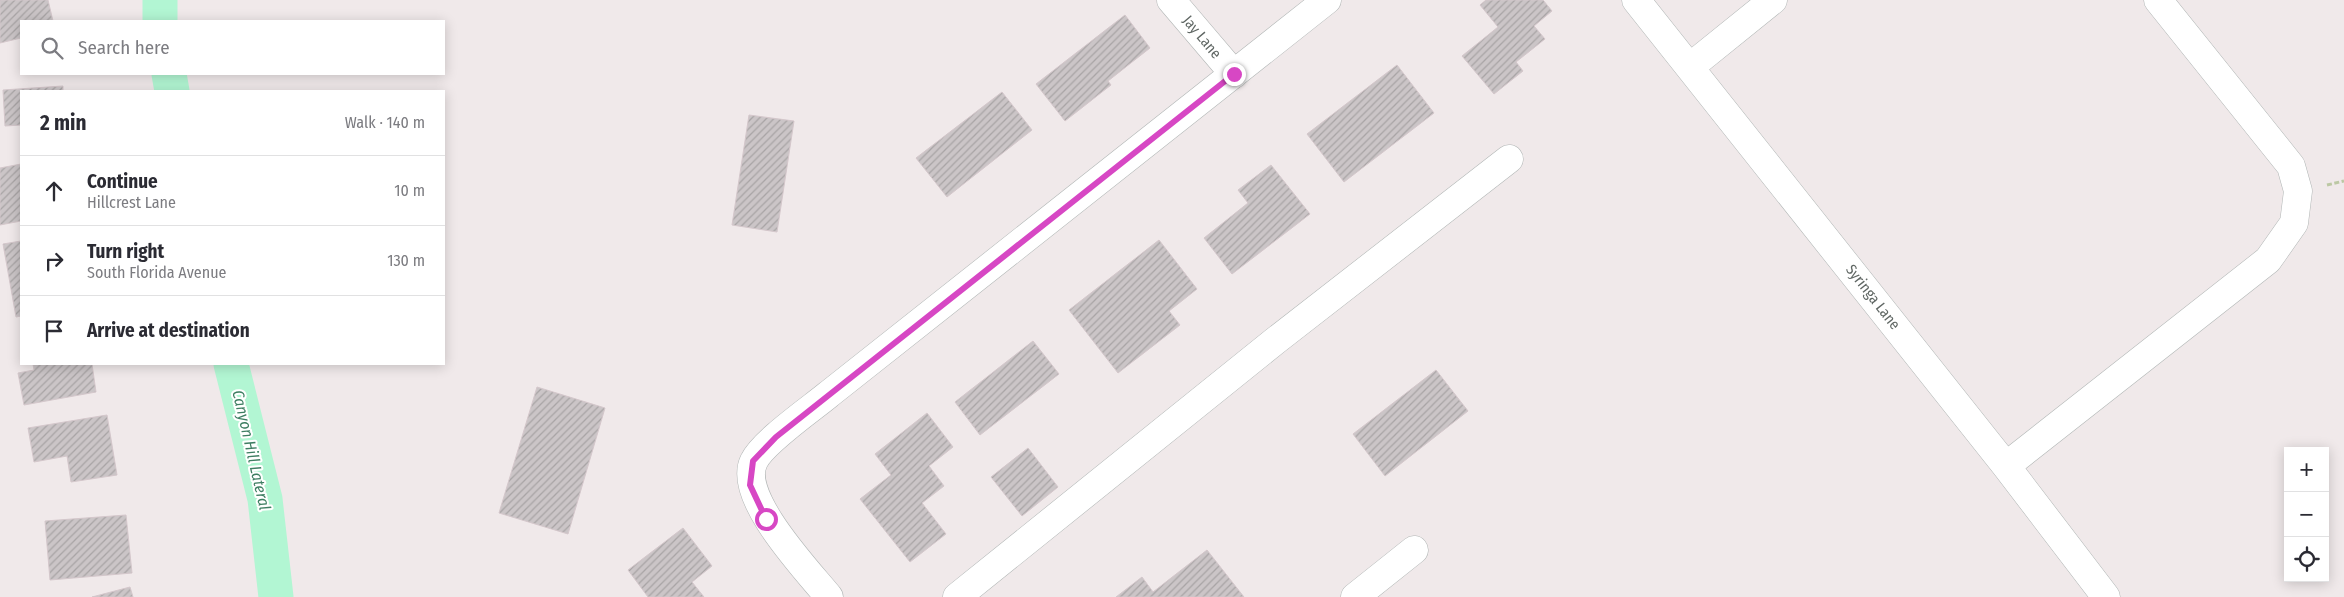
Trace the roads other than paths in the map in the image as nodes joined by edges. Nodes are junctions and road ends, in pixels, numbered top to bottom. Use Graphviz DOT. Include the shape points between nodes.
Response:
graph roads {
  1 [pos="1171,0"];
  2 [pos="1327,0"];
  3 [pos="1636,0"];
  4 [pos="1773,0"];
  5 [pos="2158,0"];
  6 [pos="1690,67"];
  7 [pos="1234,74"];
  8 [pos="1509,159"];
  9 [pos="2006,466"];
  10 [pos="1414,550"];
  11 [pos="829,597"];
  12 [pos="957,597"];
  13 [pos="1356,597"];
  14 [pos="2106,597"];
  1 -- 7 [label="street, Jay Lane"];
  2 -- 7 [label="street"];
  3 -- 6 [label="street, Syringa Lane"];
  4 -- 6 [label="street"];
  5 -- 9 [label="street" via="2291,166 2298,191 2294,222 2268,260"];
  6 -- 9 [label="street, Syringa Lane"];
  7 -- 11 [label="street" via="828,394 776,437 753,461 750,485 766,519"];
  8 -- 12 [label="street" via="1275,341"];
  9 -- 14 [label="street, Syringa Lane"];
  10 -- 13 [label="street"];
}
